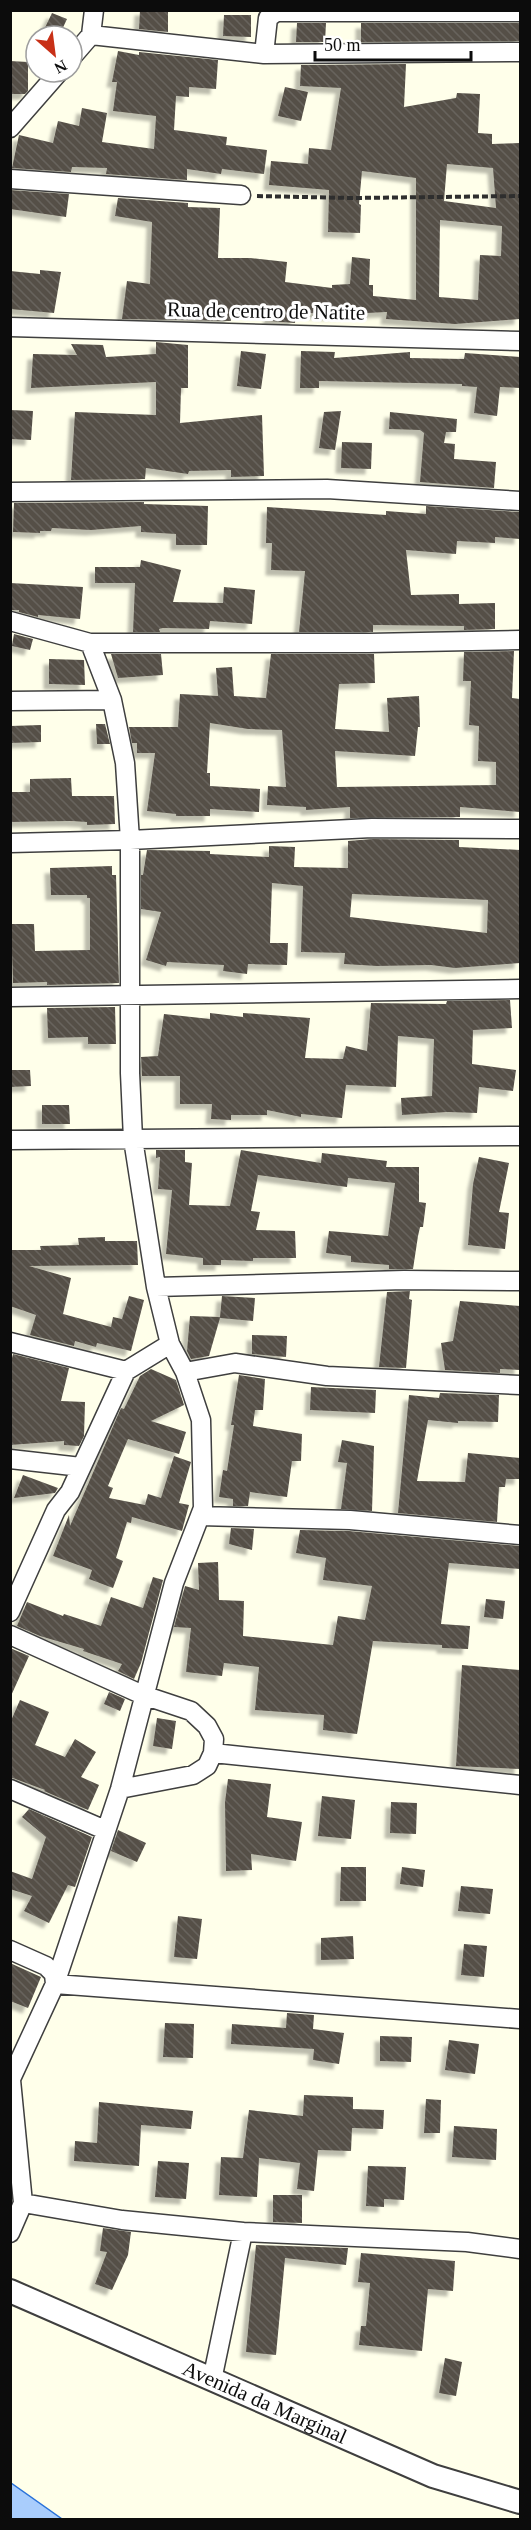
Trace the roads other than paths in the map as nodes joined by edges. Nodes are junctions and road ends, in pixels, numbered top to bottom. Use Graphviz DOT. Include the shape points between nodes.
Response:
graph roads {
  1 [pos="94,10"];
  2 [pos="520,12"];
  3 [pos="91,35"];
  4 [pos="84,43"];
  5 [pos="520,51"];
  6 [pos="264,54"];
  7 [pos="49,84"];
  8 [pos="11,127"];
  9 [pos="10,179"];
  10 [pos="241,195"];
  11 [pos="10,327"];
  12 [pos="520,340"];
  13 [pos="10,492"];
  14 [pos="520,501"];
  15 [pos="10,621"];
  16 [pos="520,640"];
  17 [pos="90,643"];
  18 [pos="112,700"];
  19 [pos="10,701"];
  20 [pos="520,829"];
  21 [pos="130,840"];
  22 [pos="10,843"];
  23 [pos="520,989"];
  24 [pos="130,995"];
  25 [pos="10,997"];
  26 [pos="520,1136"];
  27 [pos="133,1139"];
  28 [pos="10,1140"];
  29 [pos="520,1281"];
  30 [pos="156,1287"];
  31 [pos="10,1342"];
  32 [pos="170,1344"];
  33 [pos="126,1371"];
  34 [pos="185,1372"];
  35 [pos="520,1385"];
  36 [pos="10,1459"];
  37 [pos="81,1467"];
  38 [pos="200,1516"];
  39 [pos="520,1535"];
  40 [pos="10,1612"];
  41 [pos="10,1635"];
  42 [pos="143,1695"];
  43 [pos="213,1753"];
  44 [pos="520,1785"];
  45 [pos="10,1789"];
  46 [pos="120,1789"];
  47 [pos="105,1830"];
  48 [pos="10,1950"];
  49 [pos="55,1984"];
  50 [pos="520,2019"];
  51 [pos="11,2080"];
  52 [pos="23,2203"];
  53 [pos="243,2232"];
  54 [pos="10,2233"];
  55 [pos="520,2249"];
  56 [pos="10,2291"];
  57 [pos="212,2380"];
  58 [pos="520,2502"];
  1 -- 3 [label="street"];
  2 -- 6 [label="street" via="276,12 268,18"];
  3 -- 4 [label="street"];
  3 -- 6 [label="street"];
  5 -- 6 [label="street"];
  7 -- 8 [label="street"];
  9 -- 10 [label="street"];
  11 -- 12 [label="street, Rua de centro de Natite"];
  13 -- 14 [label="street" via="327,489"];
  15 -- 17 [label="street"];
  16 -- 17 [label="street"];
  17 -- 18 [label="street"];
  18 -- 19 [label="street"];
  18 -- 21 [label="street" via="125,763"];
  20 -- 21 [label="street" via="372,828"];
  21 -- 22 [label="street"];
  21 -- 24 [label="street"];
  23 -- 24 [label="street"];
  24 -- 25 [label="street"];
  24 -- 27 [label="street"];
  26 -- 27 [label="street"];
  27 -- 28 [label="street"];
  27 -- 30 [label="street"];
  29 -- 30 [label="street"];
  30 -- 32 [label="street"];
  31 -- 33 [label="street"];
  32 -- 33 [label="street"];
  32 -- 34 [label="street"];
  33 -- 37 [label="street"];
  34 -- 35 [label="street" via="235,1362 327,1376"];
  34 -- 38 [label="street" via="201,1420"];
  36 -- 37 [label="street"];
  37 -- 40 [label="street" via="70,1492 56,1510"];
  38 -- 39 [label="street" via="350,1520"];
  38 -- 42 [label="street" via="174,1583"];
  41 -- 42 [label="street"];
  42 -- 43 [label="street" via="191,1712 207,1726 214,1739"];
  42 -- 46 [label="street"];
  43 -- 44 [label="street"];
  43 -- 46 [label="street" via="207,1766 193,1775"];
  45 -- 47 [label="street"];
  46 -- 47 [label="street"];
  47 -- 49 [label="street"];
  48 -- 49 [label="street" via="46,1966 54,1974"];
  49 -- 50 [label="street"];
  49 -- 51 [label="street"];
  51 -- 52 [label="street"];
  52 -- 53 [label="street" via="122,2220"];
  52 -- 54 [label="street"];
  53 -- 55 [label="street" via="467,2242"];
  53 -- 57 [label="street"];
  56 -- 57 [label="street, Avenida da Marginal"];
  57 -- 58 [label="street, Avenida da Marginal" via="434,2476"];
}
